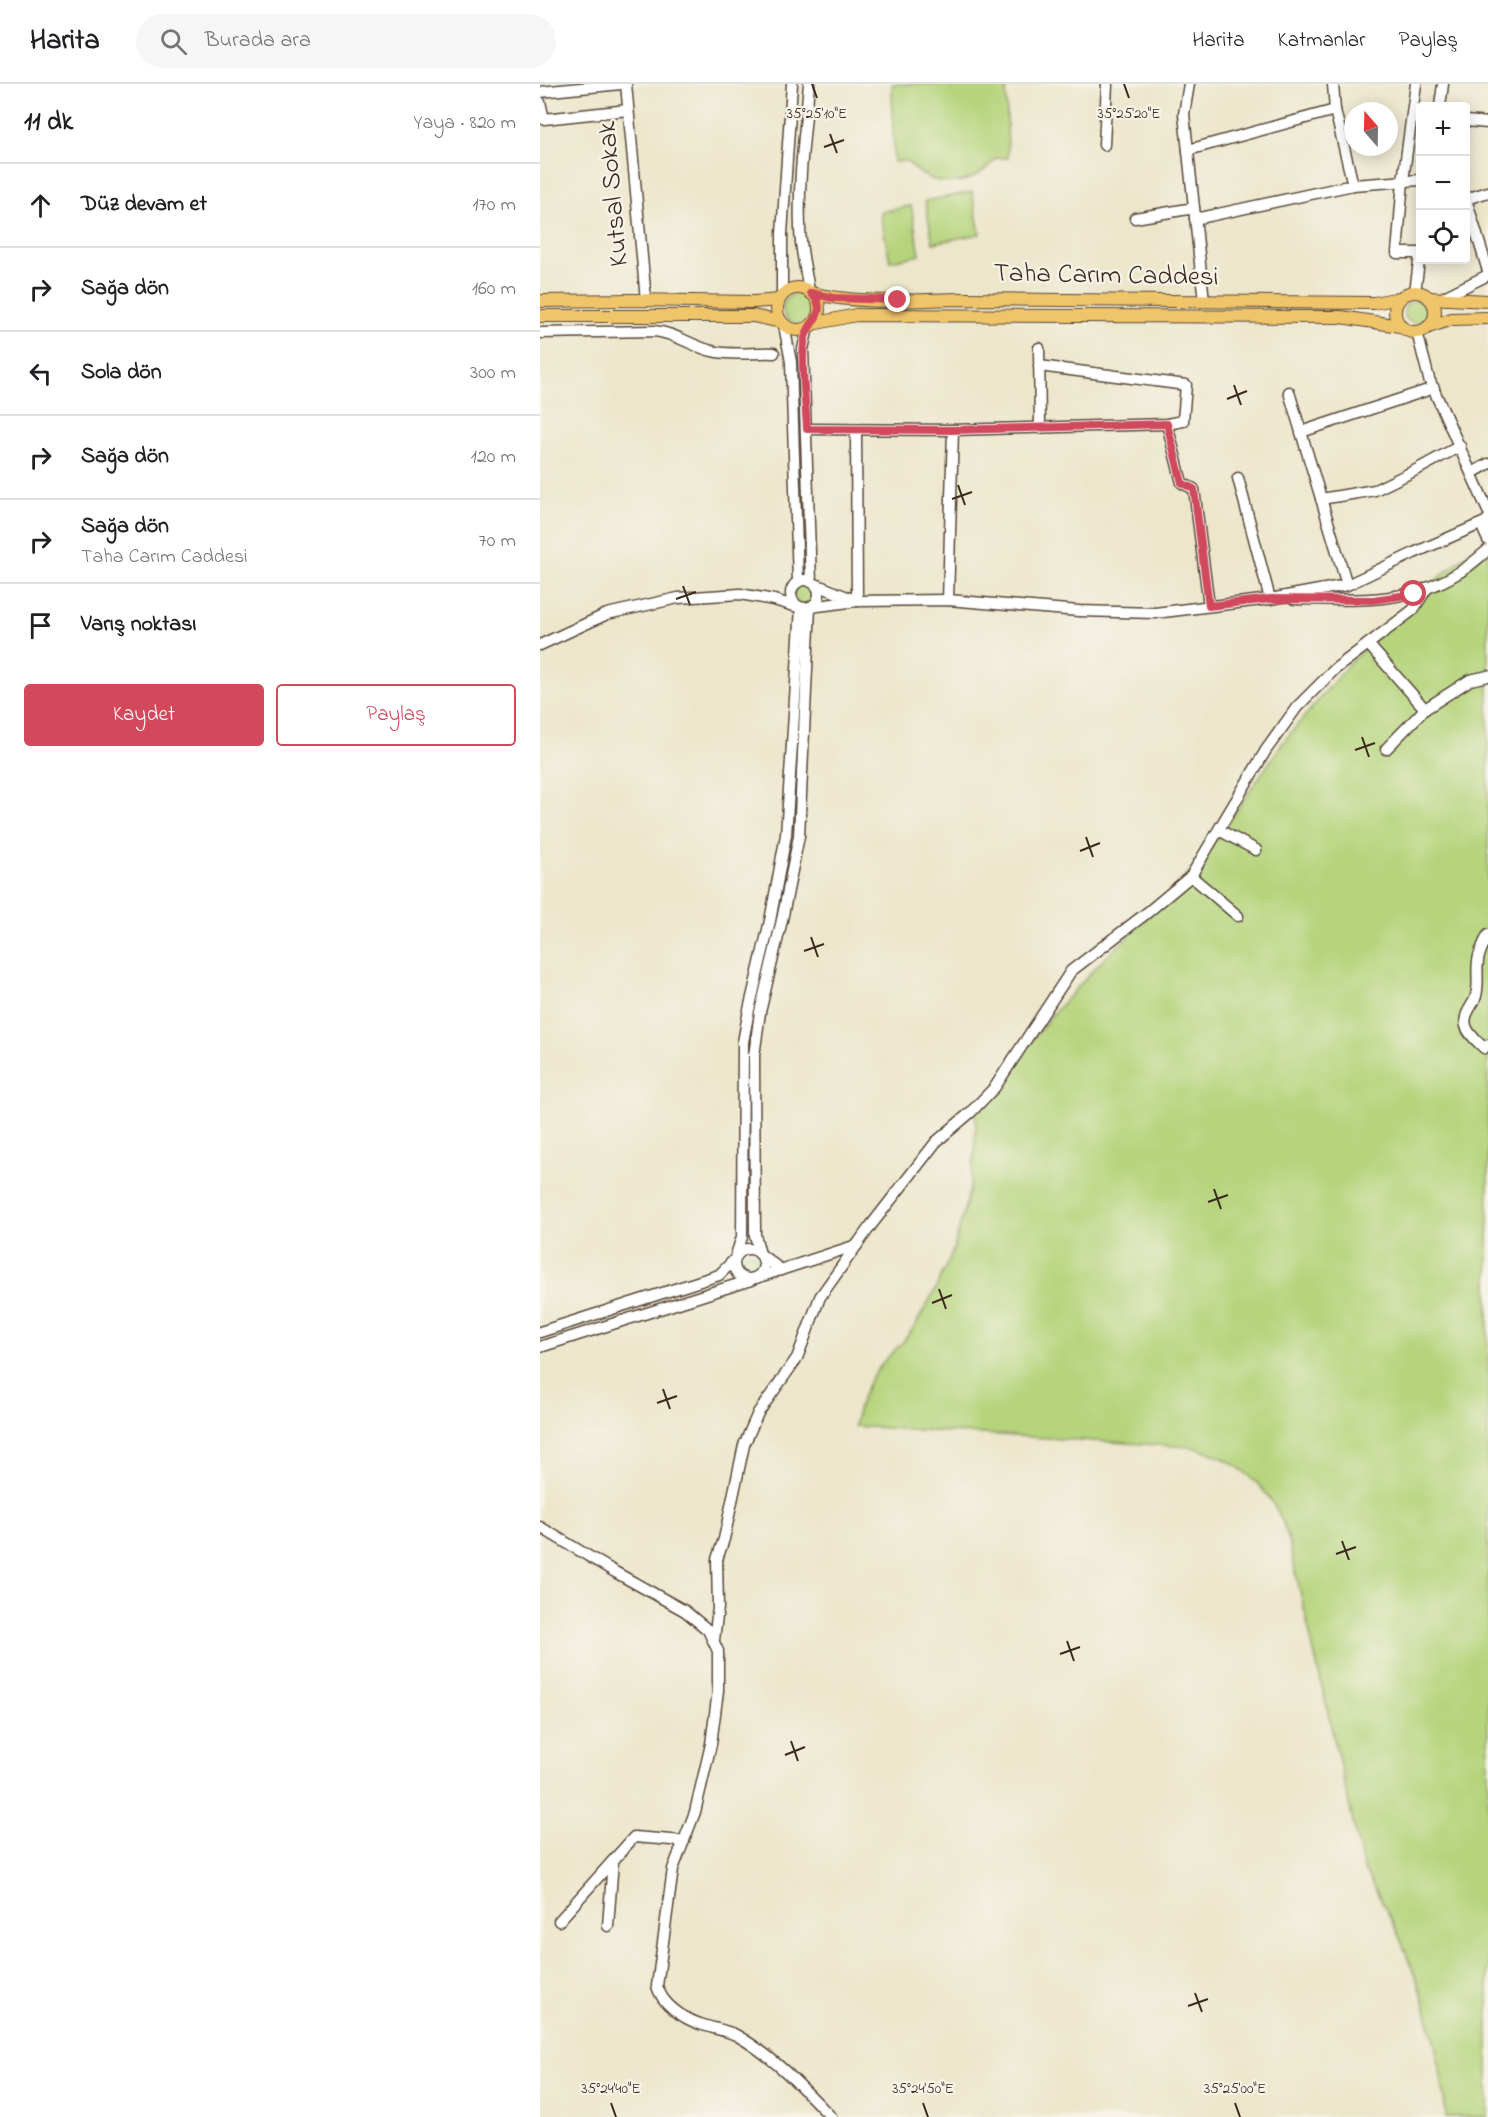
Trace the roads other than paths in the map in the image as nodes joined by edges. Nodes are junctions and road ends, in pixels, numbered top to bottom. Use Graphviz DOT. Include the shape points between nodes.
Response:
graph roads {
  1 [pos="624,84"];
  2 [pos="792,84"];
  3 [pos="809,84"];
  4 [pos="1107,84"];
  5 [pos="1188,84"];
  6 [pos="1333,84"];
  7 [pos="1416,84"];
  8 [pos="1443,84"];
  9 [pos="540,92"];
  10 [pos="540,102"];
  11 [pos="1441,102"];
  12 [pos="628,110"];
  13 [pos="1335,110"];
  14 [pos="1470,121"];
  15 [pos="1488,123"];
  16 [pos="1104,145"];
  17 [pos="1188,150"];
  18 [pos="1416,180"];
  19 [pos="1402,181"];
  20 [pos="1353,185"];
  21 [pos="1488,192"];
  22 [pos="1470,198"];
  23 [pos="1469,210"];
  24 [pos="1194,214"];
  25 [pos="1135,218"];
  26 [pos="1416,254"];
  27 [pos="1419,264"];
  28 [pos="1488,273"];
  29 [pos="810,292"];
  30 [pos="1415,292"];
  31 [pos="780,298"];
  32 [pos="1400,298"];
  33 [pos="1434,299"];
  34 [pos="646,300"];
  35 [pos="540,301"];
  36 [pos="1204,301"];
  37 [pos="1488,301"];
  38 [pos="540,315"];
  39 [pos="1488,318"];
  40 [pos="783,323"];
  41 [pos="811,326"];
  42 [pos="1400,326"];
  43 [pos="1423,329"];
  44 [pos="540,333"];
  45 [pos="1039,348"];
  46 [pos="774,353"];
  47 [pos="1039,366"];
  48 [pos="1434,388"];
  49 [pos="1289,392"];
  50 [pos="1167,424"];
  51 [pos="1040,428"];
  52 [pos="807,429"];
  53 [pos="856,430"];
  54 [pos="953,430"];
  55 [pos="1301,432"];
  56 [pos="1460,446"];
  57 [pos="1488,464"];
  58 [pos="1472,473"];
  59 [pos="1238,478"];
  60 [pos="1321,499"];
  61 [pos="1488,511"];
  62 [pos="1487,520"];
  63 [pos="1488,540"];
  64 [pos="1488,550"];
  65 [pos="813,583"];
  66 [pos="796,584"];
  67 [pos="1347,585"];
  68 [pos="1427,588"];
  69 [pos="1270,599"];
  70 [pos="774,600"];
  71 [pos="948,600"];
  72 [pos="857,601"];
  73 [pos="1209,606"];
  74 [pos="806,607"];
  75 [pos="1368,644"];
  76 [pos="540,645"];
  77 [pos="1488,676"];
  78 [pos="1425,709"];
  79 [pos="1386,749"];
  80 [pos="1219,830"];
  81 [pos="1257,850"];
  82 [pos="1191,876"];
  83 [pos="1238,916"];
  84 [pos="1488,935"];
  85 [pos="1488,1045"];
  86 [pos="857,1245"];
  87 [pos="760,1254"];
  88 [pos="735,1258"];
  89 [pos="781,1270"];
  90 [pos="754,1279"];
  91 [pos="540,1332"];
  92 [pos="540,1347"];
  93 [pos="540,1527"];
  94 [pos="714,1640"];
  95 [pos="684,1841"];
  96 [pos="613,1861"];
  97 [pos="559,1922"];
  98 [pos="608,1926"];
  99 [pos="831,2117"];
  1 -- 9 [label="street"];
  1 -- 12 [label="street, Kutsal Sokak"];
  2 -- 31 [label="street"];
  3 -- 29 [label="street" via="800,228"];
  4 -- 16 [label="street"];
  5 -- 17 [label="street" via="1184,114"];
  6 -- 13 [label="street"];
  7 -- 19 [label="street"];
  8 -- 11 [label="street"];
  10 -- 12 [label="street" via="544,119"];
  12 -- 34 [label="street, Kutsal Sokak"];
  13 -- 17 [label="street"];
  13 -- 20 [label="street"];
  14 -- 15 [label="street"];
  17 -- 24 [label="street"];
  18 -- 19 [label="street"];
  19 -- 20 [label="street"];
  19 -- 26 [label="street" via="1397,253"];
  20 -- 24 [label="street"];
  21 -- 22 [label="street"];
  23 -- 28 [label="street"];
  24 -- 25 [label="street"];
  24 -- 36 [label="street"];
  27 -- 30 [label="street"];
  28 -- 33 [label="street"];
  29 -- 31 [label="main road" via="797,288"];
  29 -- 36 [label="main road, Taha Carım Caddesi" via="833,298 898,300"];
  29 -- 41 [label="main road" via="819,306"];
  30 -- 32 [label="main road"];
  30 -- 33 [label="main road"];
  31 -- 34 [label="main road" via="754,302"];
  31 -- 40 [label="main road" via="777,312"];
  32 -- 36 [label="main road, Taha Carım Caddesi" via="1374,303"];
  32 -- 42 [label="main road" via="1394,311"];
  33 -- 37 [label="main road"];
  33 -- 43 [label="main road" via="1435,312"];
  34 -- 35 [label="main road"];
  38 -- 40 [label="main road" via="753,316"];
  39 -- 43 [label="main road" via="1452,319"];
  40 -- 41 [label="main road" via="794,330"];
  40 -- 66 [label="street" via="791,362"];
  41 -- 42 [label="main road, Taha Carım Caddesi" via="856,315 962,314 1341,317"];
  41 -- 52 [label="street" via="803,349"];
  42 -- 43 [label="main road" via="1409,331"];
  43 -- 48 [label="street" via="1429,379"];
  44 -- 46 [label="street" via="668,332 715,352"];
  45 -- 47 [label="street"];
  47 -- 50 [label="street" via="1186,385 1183,421"];
  47 -- 51 [label="street"];
  48 -- 55 [label="street"];
  48 -- 56 [label="street"];
  49 -- 55 [label="street"];
  50 -- 51 [label="street"];
  50 -- 73 [label="street" via="1182,483 1194,489"];
  51 -- 54 [label="street"];
  52 -- 53 [label="street"];
  52 -- 65 [label="street"];
  53 -- 54 [label="street"];
  53 -- 72 [label="street"];
  54 -- 71 [label="street"];
  55 -- 60 [label="street"];
  56 -- 58 [label="street"];
  56 -- 60 [label="street" via="1375,490"];
  57 -- 58 [label="street"];
  58 -- 61 [label="street"];
  59 -- 69 [label="street"];
  60 -- 67 [label="street"];
  62 -- 63 [label="street" via="1484,532"];
  62 -- 67 [label="street"];
  64 -- 68 [label="street" via="1458,573"];
  65 -- 66 [label="street" via="802,580"];
  65 -- 72 [label="street"];
  65 -- 74 [label="street" via="819,597"];
  66 -- 70 [label="street"];
  66 -- 74 [label="street" via="792,598"];
  67 -- 69 [label="street"];
  68 -- 69 [label="street" via="1414,594 1373,600"];
  68 -- 75 [label="street" via="1413,610"];
  69 -- 73 [label="street"];
  70 -- 74 [label="street"];
  70 -- 76 [label="street" via="727,594 650,603 607,614"];
  71 -- 72 [label="street"];
  71 -- 73 [label="street" via="1143,613"];
  72 -- 74 [label="street"];
  74 -- 87 [label="street" via="799,836 754,1056 756,1235"];
  74 -- 88 [label="street" via="786,835 743,1042 742,1237"];
  75 -- 78 [label="street"];
  75 -- 80 [label="street" via="1335,669 1297,707 1266,750"];
  77 -- 78 [label="street" via="1470,680"];
  78 -- 79 [label="street"];
  80 -- 81 [label="street"];
  80 -- 82 [label="street"];
  82 -- 83 [label="street"];
  82 -- 86 [label="street" via="1071,971 995,1087 936,1142"];
  84 -- 85 [label="street" via="1480,951 1479,981 1465,1023 1484,1048"];
  86 -- 89 [label="street"];
  86 -- 94 [label="street" via="820,1297 797,1358 758,1413 744,1445 717,1559"];
  87 -- 88 [label="street" via="748,1249"];
  87 -- 89 [label="street"];
  87 -- 90 [label="street" via="764,1267"];
  88 -- 90 [label="street" via="737,1275"];
  88 -- 91 [label="street" via="718,1275"];
  89 -- 90 [label="street"];
  90 -- 92 [label="street"];
  93 -- 94 [label="street" via="685,1611"];
  94 -- 95 [label="street" via="718,1651 718,1691 711,1744"];
  95 -- 96 [label="street" via="634,1837"];
  95 -- 99 [label="street" via="673,1869 657,1976 660,1995 665,2003 698,2024 735,2035 783,2069"];
  96 -- 97 [label="street"];
  96 -- 98 [label="street"];
}
